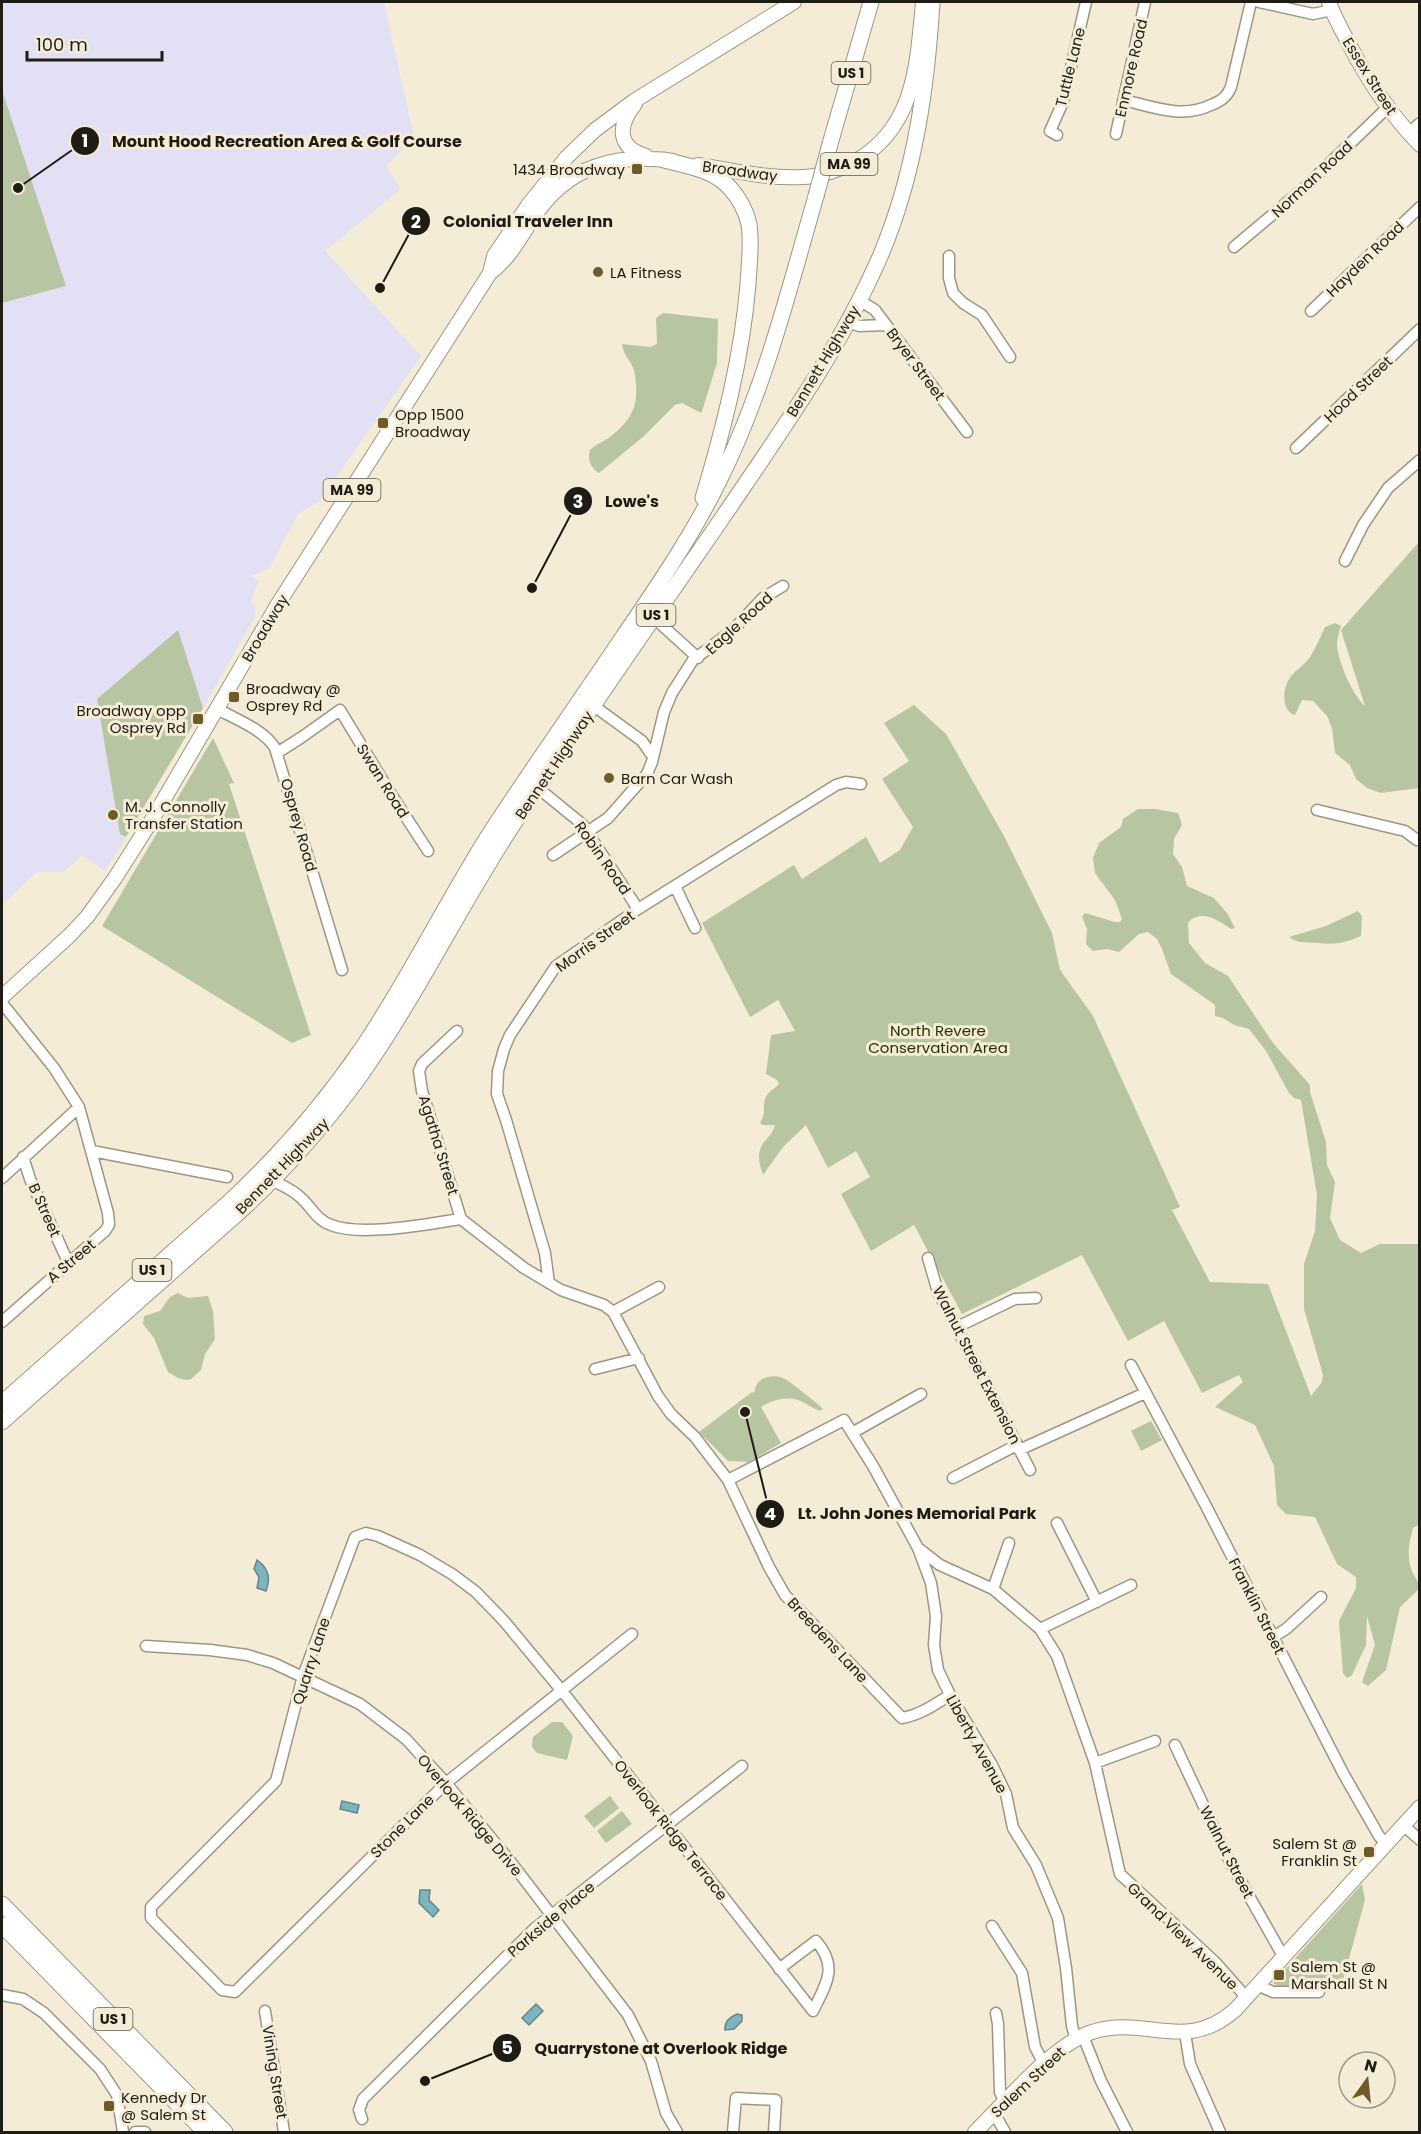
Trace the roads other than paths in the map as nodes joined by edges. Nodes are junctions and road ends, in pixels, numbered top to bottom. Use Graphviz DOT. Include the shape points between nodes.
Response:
graph roads {
  1 [pos="794,2"];
  2 [pos="871,2"];
  3 [pos="923,2"];
  4 [pos="932,2"];
  5 [pos="1086,2"];
  6 [pos="1145,2"];
  7 [pos="1251,2"];
  8 [pos="1258,2"];
  9 [pos="1330,6"];
  10 [pos="640,98"];
  11 [pos="1124,100"];
  12 [pos="1388,108"];
  13 [pos="1419,123"];
  14 [pos="1054,133"];
  15 [pos="1409,133"];
  16 [pos="1116,134"];
  17 [pos="1419,145"];
  18 [pos="664,160"];
  19 [pos="1419,207"];
  20 [pos="1234,248"];
  21 [pos="949,256"];
  22 [pos="490,273"];
  23 [pos="860,300"];
  24 [pos="1311,310"];
  25 [pos="848,322"];
  26 [pos="886,325"];
  27 [pos="1419,329"];
  28 [pos="1010,357"];
  29 [pos="967,432"];
  30 [pos="1296,448"];
  31 [pos="1419,460"];
  32 [pos="693,529"];
  33 [pos="1345,561"];
  34 [pos="783,586"];
  35 [pos="654,618"];
  36 [pos="698,658"];
  37 [pos="594,706"];
  38 [pos="217,709"];
  39 [pos="277,753"];
  40 [pos="652,757"];
  41 [pos="861,784"];
  42 [pos="538,788"];
  43 [pos="1317,810"];
  44 [pos="588,832"];
  45 [pos="1419,840"];
  46 [pos="429,851"];
  47 [pos="553,855"];
  48 [pos="675,886"];
  49 [pos="638,909"];
  50 [pos="695,928"];
  51 [pos="342,970"];
  52 [pos="2,997"];
  53 [pos="2,1003"];
  54 [pos="457,1031"];
  55 [pos="79,1107"];
  56 [pos="92,1151"];
  57 [pos="23,1157"];
  58 [pos="227,1177"];
  59 [pos="2,1178"];
  60 [pos="272,1180"];
  61 [pos="461,1219"];
  62 [pos="928,1258"];
  63 [pos="68,1262"];
  64 [pos="549,1283"];
  65 [pos="659,1287"];
  66 [pos="1036,1298"];
  67 [pos="613,1312"];
  68 [pos="2,1322"];
  69 [pos="957,1327"];
  70 [pos="639,1358"];
  71 [pos="1131,1365"];
  72 [pos="595,1369"];
  73 [pos="1145,1393"];
  74 [pos="921,1394"];
  75 [pos="2,1403"];
  76 [pos="2,1422"];
  77 [pos="852,1433"];
  78 [pos="1018,1448"];
  79 [pos="1030,1470"];
  80 [pos="953,1478"];
  81 [pos="728,1480"];
  82 [pos="1057,1523"];
  83 [pos="1008,1543"];
  84 [pos="918,1548"];
  85 [pos="1131,1585"];
  86 [pos="993,1589"];
  87 [pos="1321,1597"];
  88 [pos="1097,1602"];
  89 [pos="1040,1629"];
  90 [pos="632,1634"];
  91 [pos="1273,1637"];
  92 [pos="146,1646"];
  93 [pos="303,1676"];
  94 [pos="562,1691"];
  95 [pos="950,1695"];
  96 [pos="1155,1741"];
  97 [pos="1175,1745"];
  98 [pos="1095,1763"];
  99 [pos="742,1766"];
  100 [pos="446,1783"];
  101 [pos="1419,1807"];
  102 [pos="1403,1825"];
  103 [pos="667,1826"];
  104 [pos="1419,1840"];
  105 [pos="1386,1844"];
  106 [pos="2,1904"];
  107 [pos="552,1915"];
  108 [pos="2,1925"];
  109 [pos="992,1926"];
  110 [pos="1283,1956"];
  111 [pos="779,1969"];
  112 [pos="212,1980"];
  113 [pos="1257,1985"];
  114 [pos="1319,1992"];
  115 [pos="2,1995"];
  116 [pos="1246,1997"];
  117 [pos="265,2011"];
  118 [pos="996,2013"];
  119 [pos="1185,2033"];
  120 [pos="1079,2038"];
  121 [pos="1044,2064"];
  122 [pos="1005,2103"];
  123 [pos="994,2114"];
  124 [pos="362,2119"];
  125 [pos="123,2133"];
  126 [pos="135,2133"];
  127 [pos="145,2133"];
  128 [pos="205,2133"];
  129 [pos="225,2133"];
  130 [pos="285,2133"];
  131 [pos="677,2133"];
  132 [pos="733,2133"];
  133 [pos="774,2133"];
  134 [pos="975,2133"];
  135 [pos="1005,2133"];
  136 [pos="1128,2133"];
  137 [pos="1220,2133"];
  1 -- 10 [label="main road, Broadway / MA 99"];
  2 -- 32 [label="highway, Bennett Highway / US 1, bridge" via="781,321 728,464"];
  3 -- 18 [label="main road, Broadway / MA 99" via="915,71 907,101 890,131 859,159 826,174 801,177"];
  4 -- 23 [label="highway, Bennett Highway / US 1" via="926,77 912,156 894,218"];
  5 -- 14 [label="street, Tuttle Lane"];
  6 -- 11 [label="street, Enmore Road"];
  7 -- 11 [label="street" via="1231,87 1224,98 1204,108 1181,112"];
  8 -- 9 [label="street" via="1313,14"];
  9 -- 12 [label="main road, Essex Street" via="1360,65"];
  10 -- 18 [label="main road" via="624,119 623,138 636,152"];
  10 -- 22 [label="main road, Broadway / MA 99" via="592,132 548,179 494,256"];
  11 -- 16 [label="street, Enmore Road"];
  12 -- 15 [label="main road, Essex Street"];
  12 -- 20 [label="street, Norman Road"];
  13 -- 15 [label="street"];
  15 -- 17 [label="main road, Essex Street"];
  18 -- 22 [label="main road, Broadway / MA 99" via="614,160 571,178 548,198 504,262"];
  18 -- 32 [label="highway" via="699,169 723,182 743,208 750,236 737,368"];
  19 -- 24 [label="street, Hayden Road"];
  21 -- 28 [label="street" via="953,293 982,315"];
  22 -- 38 [label="main road, Broadway / MA 99" via="278,603"];
  23 -- 25 [label="highway, Bennett Highway / US 1"];
  23 -- 26 [label="street, Bryer Street" via="875,310"];
  25 -- 26 [label="street" via="859,326"];
  25 -- 35 [label="highway, Bennett Highway / US 1" via="780,432"];
  26 -- 29 [label="street, Bryer Street"];
  27 -- 30 [label="street, Hood Street"];
  31 -- 33 [label="street" via="1388,488"];
  32 -- 75 [label="highway, Bennett Highway / US 1" via="488,838 377,1025 330,1093 240,1191"];
  34 -- 36 [label="street, Eagle Road" via="760,595 732,631"];
  35 -- 36 [label="street"];
  35 -- 37 [label="highway, Bennett Highway / US 1"];
  36 -- 40 [label="street, Eagle Road" via="672,693"];
  37 -- 40 [label="street" via="642,741"];
  37 -- 42 [label="highway, Bennett Highway / US 1"];
  38 -- 39 [label="street, Osprey Road" via="267,739"];
  38 -- 52 [label="main road, Broadway / MA 99" via="101,898 69,936"];
  39 -- 46 [label="street, Swan Road" via="340,710"];
  39 -- 51 [label="street, Osprey Road"];
  40 -- 44 [label="street, Eagle Road" via="647,774 615,812"];
  41 -- 48 [label="street, Morris Street" via="836,785"];
  42 -- 44 [label="street, Robin Road"];
  42 -- 60 [label="highway, Bennett Highway / US 1" via="369,1063 319,1129"];
  43 -- 45 [label="street" via="1405,831"];
  44 -- 47 [label="street, Eagle Road"];
  44 -- 49 [label="street, Robin Road"];
  48 -- 49 [label="street, Morris Street"];
  48 -- 50 [label="street"];
  49 -- 64 [label="street, Morris Street" via="554,969 510,1035 498,1071 496,1094 544,1253"];
  53 -- 55 [label="street" via="54,1068"];
  54 -- 61 [label="street, Agatha Street" via="418,1071"];
  55 -- 56 [label="street"];
  55 -- 57 [label="street"];
  56 -- 58 [label="street"];
  56 -- 63 [label="street, A Street" via="109,1225"];
  57 -- 59 [label="street"];
  57 -- 63 [label="street, B Street"];
  60 -- 61 [label="street" via="300,1196 315,1215 330,1225 363,1230"];
  60 -- 76 [label="highway, Bennett Highway / US 1"];
  61 -- 64 [label="street"];
  62 -- 69 [label="street, Walnut Street Extension" via="938,1292"];
  63 -- 68 [label="street, A Street"];
  64 -- 67 [label="street"];
  65 -- 67 [label="street"];
  66 -- 69 [label="street" via="1015,1299"];
  67 -- 70 [label="street, Breedens Lane"];
  69 -- 78 [label="street, Walnut Street Extension"];
  70 -- 72 [label="street"];
  70 -- 81 [label="street, Breedens Lane" via="671,1414 695,1437"];
  71 -- 73 [label="street, Franklin Street"];
  73 -- 78 [label="street"];
  73 -- 91 [label="street, Franklin Street"];
  74 -- 77 [label="street"];
  77 -- 81 [label="street" via="844,1420"];
  77 -- 84 [label="street, Grand View Avenue"];
  78 -- 79 [label="street, Walnut Street Extension"];
  78 -- 80 [label="street"];
  81 -- 95 [label="street, Breedens Lane" via="785,1595 902,1718 912,1717"];
  82 -- 88 [label="street"];
  83 -- 86 [label="street"];
  84 -- 86 [label="street, Grand View Avenue" via="940,1565"];
  84 -- 95 [label="street, Liberty Avenue" via="931,1583 938,1670"];
  85 -- 88 [label="street"];
  86 -- 89 [label="street, Grand View Avenue"];
  87 -- 91 [label="street"];
  88 -- 89 [label="street"];
  89 -- 98 [label="street, Grand View Avenue" via="1057,1656"];
  90 -- 94 [label="street, Stone Lane"];
  91 -- 105 [label="street, Franklin Street" via="1343,1773"];
  92 -- 93 [label="street, Overlook Ridge Drive" via="247,1655"];
  93 -- 94 [label="street, Quarry Lane" via="355,1537 366,1533 420,1555 476,1592"];
  93 -- 100 [label="street, Overlook Ridge Drive" via="360,1704 406,1739"];
  93 -- 112 [label="street, Quarry Lane" via="276,1781 151,1907 151,1918"];
  94 -- 100 [label="street, Stone Lane"];
  94 -- 103 [label="street, Overlook Ridge Terrace"];
  95 -- 120 [label="street, Liberty Avenue" via="992,1765 1006,1794 1013,1828 1036,1865 1058,1918 1072,2026"];
  96 -- 98 [label="street"];
  97 -- 110 [label="street, Walnut Street" via="1231,1864"];
  98 -- 116 [label="street, Grand View Avenue" via="1120,1874 1216,1963"];
  99 -- 103 [label="street, Parkside Place"];
  100 -- 107 [label="street, Overlook Ridge Drive"];
  100 -- 112 [label="street, Stone Lane" via="235,1992 222,1990"];
  101 -- 102 [label="main road, Salem Street"];
  102 -- 104 [label="street"];
  102 -- 105 [label="main road, Salem Street"];
  103 -- 107 [label="street, Parkside Place"];
  103 -- 111 [label="street, Overlook Ridge Terrace"];
  105 -- 110 [label="main road, Salem Street"];
  106 -- 129 [label="highway, US 1"];
  107 -- 124 [label="street, Parkside Place" via="363,2099 359,2110"];
  107 -- 131 [label="street, Overlook Ridge Drive" via="634,2025"];
  108 -- 128 [label="highway, US 1"];
  109 -- 121 [label="street" via="1022,1973 1035,2047"];
  110 -- 113 [label="main road, Salem Street"];
  111 -- 111 [label="street, Overlook Ridge Terrace" via="806,2003 813,2012 828,1975 825,1950 816,1941"];
  113 -- 114 [label="street" via="1271,1992"];
  113 -- 116 [label="main road, Salem Street"];
  115 -- 125 [label="street" via="23,2000 44,2013 100,2070 117,2095"];
  116 -- 119 [label="main road, Salem Street" via="1219,2022"];
  117 -- 130 [label="street, Vining Street"];
  118 -- 122 [label="street" via="1000,2092"];
  119 -- 120 [label="main road, Salem Street" via="1121,2027"];
  119 -- 137 [label="street" via="1190,2064"];
  120 -- 121 [label="main road, Salem Street"];
  120 -- 136 [label="street, Liberty Avenue"];
  121 -- 122 [label="main road, Salem Street"];
  122 -- 123 [label="main road, Salem Street"];
  123 -- 134 [label="main road, Salem Street"];
  123 -- 135 [label="street"];
  126 -- 127 [label="street"];
  132 -- 133 [label="street" via="736,2098 776,2100"];
}
